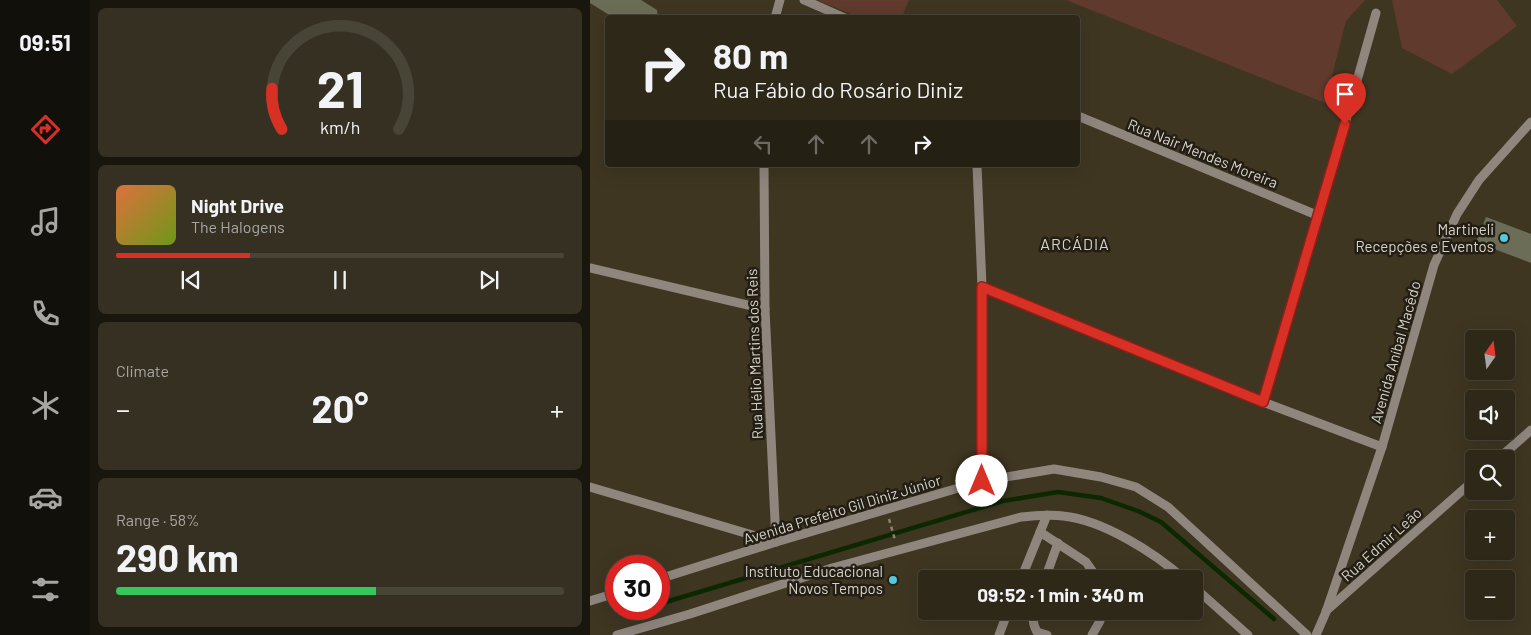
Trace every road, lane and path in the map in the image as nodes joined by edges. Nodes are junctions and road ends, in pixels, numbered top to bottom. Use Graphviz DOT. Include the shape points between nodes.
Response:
graph roads {
  1 [pos="780,0"];
  2 [pos="804,0"];
  3 [pos="1376,13"];
  4 [pos="775,15"];
  5 [pos="838,15"];
  6 [pos="1080,117"];
  7 [pos="1531,122"];
  8 [pos="764,167"];
  9 [pos="977,167"];
  10 [pos="1319,216"];
  11 [pos="590,268"];
  12 [pos="982,287"];
  13 [pos="765,309"];
  14 [pos="1263,402"];
  15 [pos="1531,430"];
  16 [pos="1382,447"];
  17 [pos="1508,450"];
  18 [pos="982,481"];
  19 [pos="590,487"];
  20 [pos="1465,488"];
  21 [pos="1047,514"];
  22 [pos="888,518"];
  23 [pos="1040,532"];
  24 [pos="776,542"];
  25 [pos="895,542"];
  26 [pos="1058,543"];
  27 [pos="1025,570"];
  28 [pos="1049,570"];
  29 [pos="1092,570"];
  30 [pos="1174,570"];
  31 [pos="670,576"];
  32 [pos="1203,595"];
  33 [pos="605,596"];
  34 [pos="590,601"];
  35 [pos="1326,612"];
  36 [pos="1005,620"];
  37 [pos="1032,620"];
  38 [pos="1100,620"];
  39 [pos="618,635"];
  40 [pos="999,635"];
  41 [pos="1047,635"];
  42 [pos="1092,635"];
  43 [pos="1248,635"];
  44 [pos="1307,635"];
  45 [pos="1316,635"];
  1 -- 4 [label="street"];
  2 -- 5 [label="street"];
  3 -- 10 [label="street"];
  6 -- 10 [label="street, Rua Nair Mendes Moreira"];
  7 -- 16 [label="street, Avenida Aníbal Macêdo" via="1479,180 1457,214 1434,265"];
  8 -- 13 [label="street, Rua Hélio Martins dos Reis"];
  9 -- 12 [label="street"];
  10 -- 14 [label="street"];
  11 -- 13 [label="street"];
  12 -- 14 [label="street"];
  12 -- 18 [label="street"];
  13 -- 24 [label="street, Rua Hélio Martins dos Reis"];
  14 -- 16 [label="street"];
  15 -- 17 [label="street"];
  16 -- 35 [label="street, Avenida Aníbal Macêdo"];
  18 -- 24 [label="street, Avenida Prefeito Gil Diniz Júnior"];
  18 -- 44 [label="street, Avenida Prefeito Gil Diniz Júnior" via="1054,469 1136,487 1168,508"];
  19 -- 24 [label="street"];
  20 -- 35 [label="street, Rua Edmir Leão"];
  21 -- 23 [label="street"];
  21 -- 30 [label="street" via="1100,525"];
  21 -- 39 [label="street" via="832,568"];
  22 -- 25 [label="path"];
  23 -- 26 [label="street"];
  23 -- 27 [label="street"];
  24 -- 31 [label="street, Avenida Prefeito Gil Diniz Júnior"];
  26 -- 28 [label="street"];
  26 -- 29 [label="street" via="1086,562"];
  32 -- 43 [label="street"];
  33 -- 34 [label="street"];
  35 -- 45 [label="street, Rua Edmir Leão"];
  36 -- 40 [label="street"];
  37 -- 41 [label="street" via="1036,632"];
  38 -- 42 [label="street"];
}
